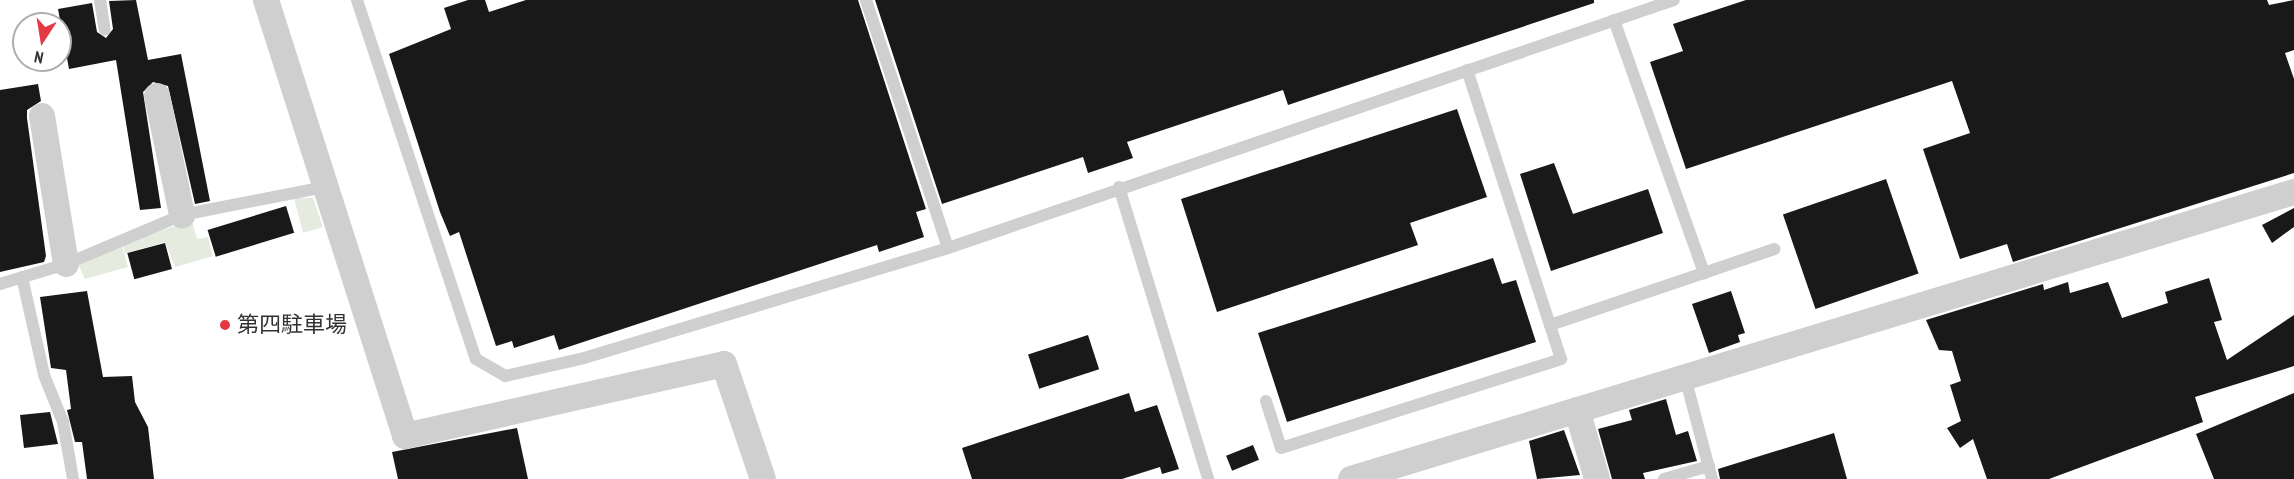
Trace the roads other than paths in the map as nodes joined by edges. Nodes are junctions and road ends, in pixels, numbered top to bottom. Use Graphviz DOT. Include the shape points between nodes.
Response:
graph roads {
  1 [pos="100,0"];
  2 [pos="266,0"];
  3 [pos="357,0"];
  4 [pos="866,0"];
  5 [pos="1674,0"];
  6 [pos="1614,20"];
  7 [pos="105,30"];
  8 [pos="1467,70"];
  9 [pos="157,96"];
  10 [pos="42,116"];
  11 [pos="325,187"];
  12 [pos="1119,187"];
  13 [pos="2294,192"];
  14 [pos="182,215"];
  15 [pos="948,248"];
  16 [pos="1775,249"];
  17 [pos="66,264"];
  18 [pos="1704,273"];
  19 [pos="22,277"];
  20 [pos="0,284"];
  21 [pos="1550,325"];
  22 [pos="1685,377"];
  23 [pos="1266,401"];
  24 [pos="1577,410"];
  25 [pos="1709,466"];
  26 [pos="73,479"];
  27 [pos="763,479"];
  28 [pos="1208,479"];
  29 [pos="1351,479"];
  30 [pos="1597,479"];
  31 [pos="1664,479"];
  32 [pos="1712,479"];
  1 -- 7 [label="lane"];
  2 -- 11 [label="street"];
  3 -- 15 [label="lane" via="476,359 505,376 584,358"];
  4 -- 15 [label="lane"];
  5 -- 6 [label="lane"];
  6 -- 8 [label="lane"];
  6 -- 18 [label="lane"];
  8 -- 12 [label="lane"];
  8 -- 21 [label="lane"];
  9 -- 14 [label="street"];
  10 -- 17 [label="street"];
  11 -- 14 [label="lane"];
  11 -- 27 [label="street" via="405,436 724,364"];
  12 -- 15 [label="lane"];
  12 -- 28 [label="lane"];
  13 -- 22 [label="street"];
  14 -- 17 [label="lane"];
  16 -- 18 [label="lane"];
  17 -- 19 [label="lane"];
  18 -- 21 [label="lane"];
  19 -- 20 [label="lane"];
  19 -- 26 [label="lane" via="44,375 63,422"];
  21 -- 23 [label="lane" via="1561,358 1281,448"];
  22 -- 24 [label="street"];
  22 -- 25 [label="lane"];
  24 -- 29 [label="street"];
  24 -- 30 [label="street"];
  25 -- 31 [label="lane"];
  25 -- 32 [label="lane"];
}
